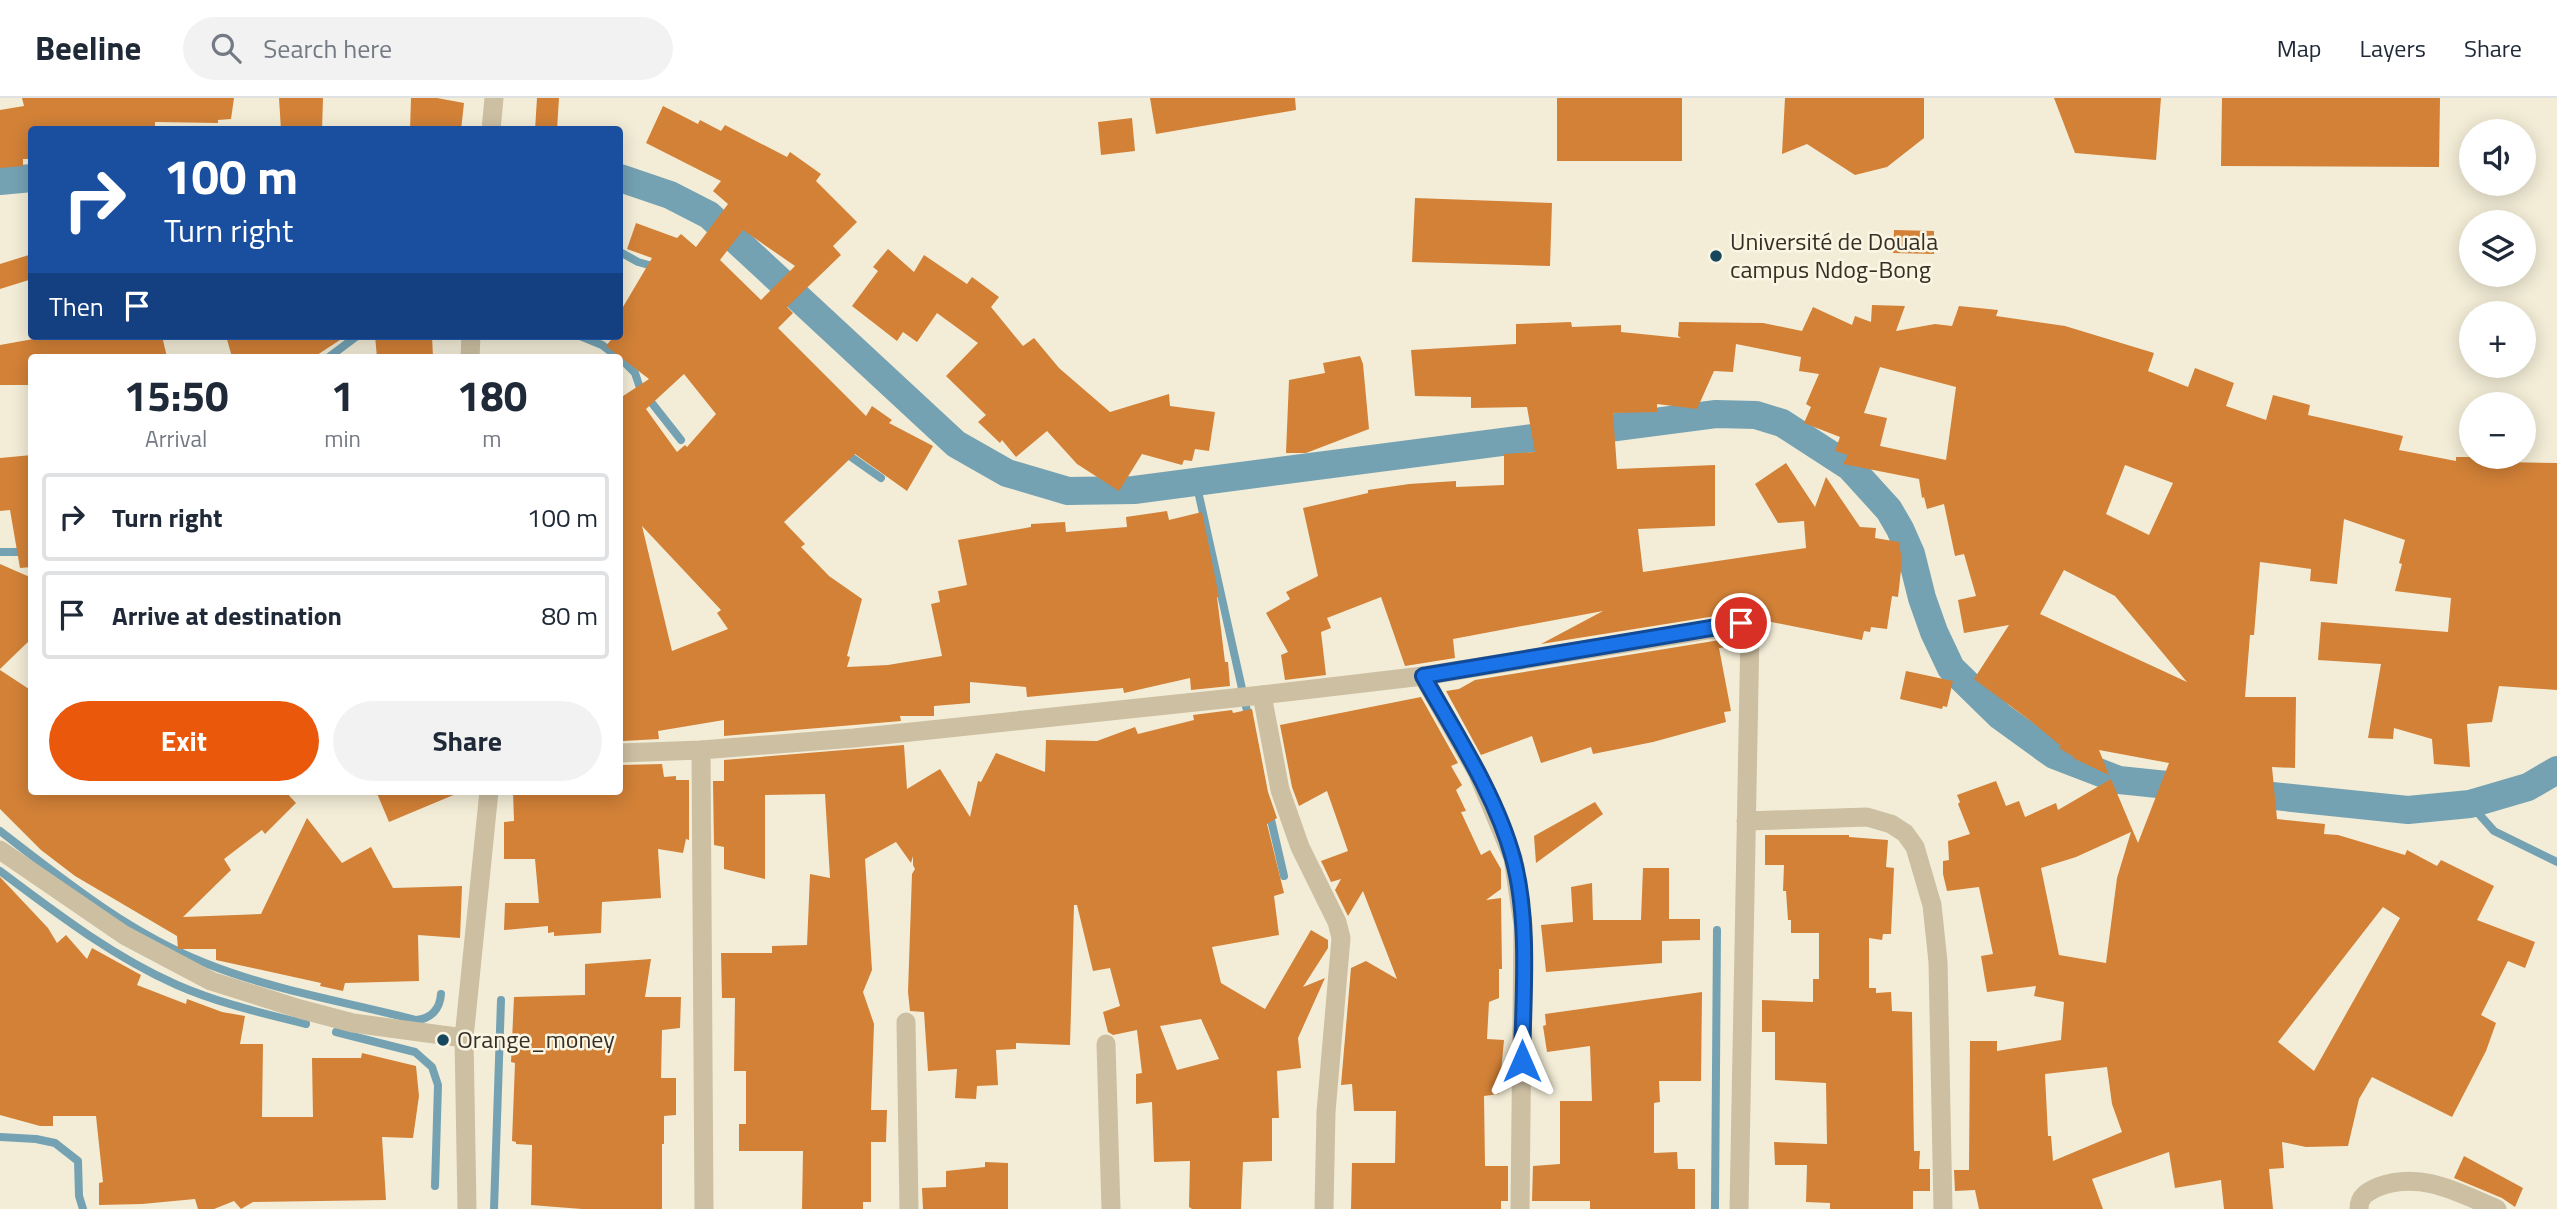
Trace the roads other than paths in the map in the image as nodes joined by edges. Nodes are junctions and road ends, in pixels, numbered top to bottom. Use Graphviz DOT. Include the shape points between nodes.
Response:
graph roads {
  1 [pos="495,98"];
  2 [pos="492,126"];
  3 [pos="1423,676"];
  4 [pos="1262,695"];
  5 [pos="701,750"];
  6 [pos="623,753"];
  7 [pos="489,795"];
  8 [pos="1746,821"];
  9 [pos="0,850"];
  10 [pos="906,1022"];
  11 [pos="464,1038"];
  12 [pos="1106,1044"];
  13 [pos="467,1209"];
  14 [pos="704,1209"];
  15 [pos="909,1209"];
  16 [pos="1111,1209"];
  17 [pos="1324,1209"];
  18 [pos="1520,1209"];
  19 [pos="1739,1209"];
  20 [pos="1943,1209"];
  21 [pos="2359,1209"];
  22 [pos="2497,1209"];
  1 -- 2 [label="street"];
  3 -- 4 [label="street"];
  3 -- 8 [label="street" via="1744,624 1750,631"];
  3 -- 18 [label="street" via="1477,772 1513,858 1523,925"];
  4 -- 5 [label="street"];
  4 -- 17 [label="street" via="1280,790 1341,937 1326,1112"];
  5 -- 6 [label="street"];
  5 -- 14 [label="street"];
  7 -- 11 [label="street"];
  8 -- 19 [label="street"];
  8 -- 20 [label="street" via="1867,817 1891,824 1915,846 1932,905 1938,962"];
  9 -- 11 [label="street" via="124,934 211,981 353,1023"];
  10 -- 15 [label="street"];
  11 -- 13 [label="street"];
  12 -- 16 [label="street"];
  21 -- 22 [label="street" via="2366,1192 2393,1182 2418,1180"];
}
